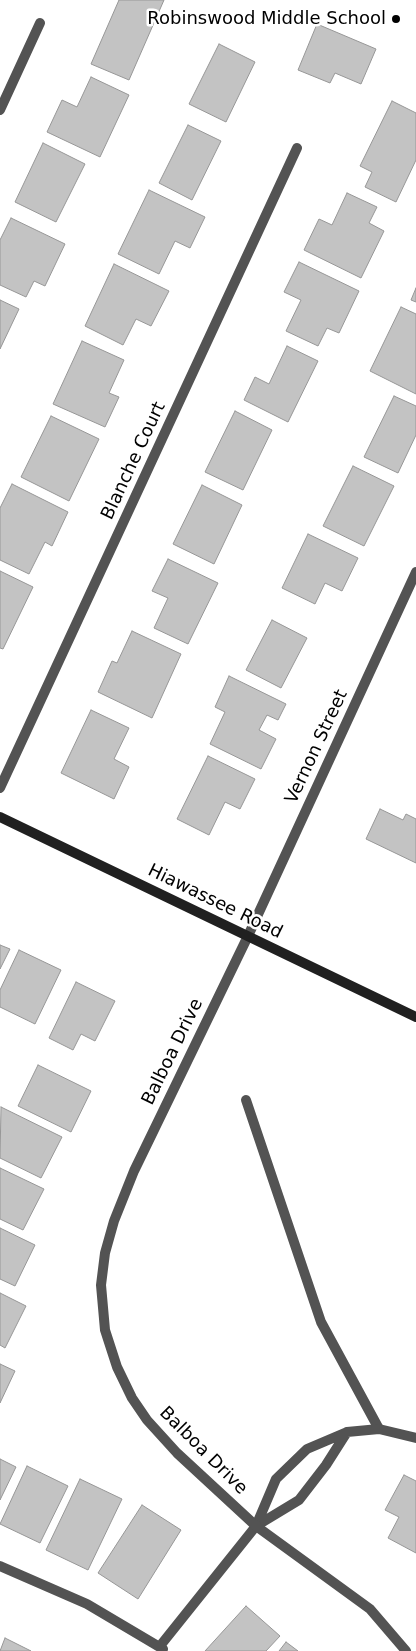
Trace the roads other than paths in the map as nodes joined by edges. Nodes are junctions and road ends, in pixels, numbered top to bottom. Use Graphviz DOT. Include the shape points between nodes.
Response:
graph roads {
  1 [pos="40,23"];
  2 [pos="0,110"];
  3 [pos="297,148"];
  4 [pos="416,572"];
  5 [pos="0,788"];
  6 [pos="0,817"];
  7 [pos="248,936"];
  8 [pos="416,1017"];
  9 [pos="246,1100"];
  10 [pos="379,1428"];
  11 [pos="347,1432"];
  12 [pos="416,1438"];
  13 [pos="256,1526"];
  14 [pos="0,1566"];
  15 [pos="162,1648"];
  16 [pos="406,1651"];
  1 -- 2 [label="street"];
  3 -- 5 [label="street, Blanche Court"];
  4 -- 7 [label="street, Vernon Street"];
  6 -- 7 [label="main road, Hiawassee Road"];
  7 -- 8 [label="main road, Hiawassee Road"];
  7 -- 13 [label="street, Balboa Drive" via="134,1172 114,1221 101,1285 105,1330 117,1367 132,1398 177,1453"];
  9 -- 10 [label="street" via="321,1322"];
  10 -- 11 [label="street"];
  10 -- 12 [label="street"];
  11 -- 13 [label="street" via="299,1500"];
  11 -- 13 [label="street" via="307,1449 276,1479"];
  13 -- 15 [label="street"];
  13 -- 16 [label="street, Balboa Drive" via="370,1609"];
  14 -- 15 [label="street" via="88,1604"];
}
